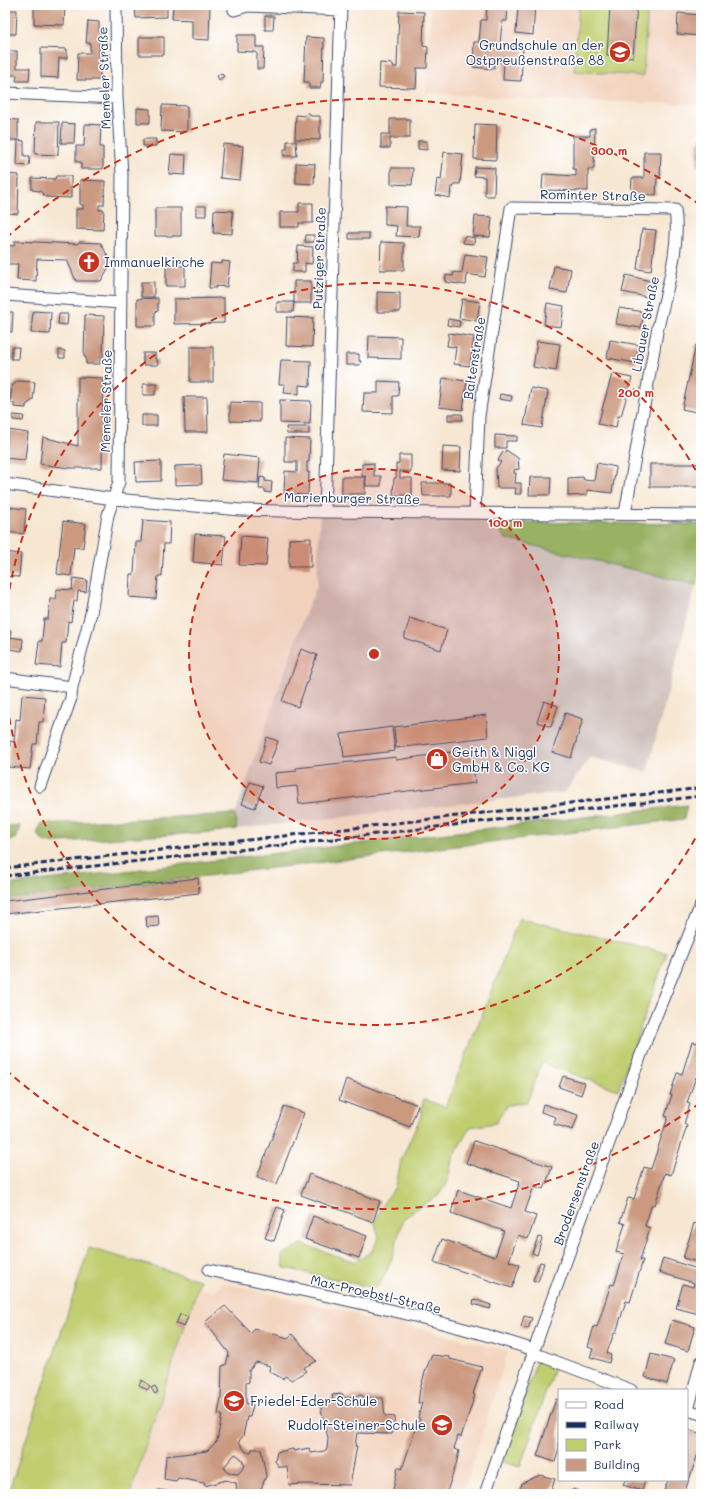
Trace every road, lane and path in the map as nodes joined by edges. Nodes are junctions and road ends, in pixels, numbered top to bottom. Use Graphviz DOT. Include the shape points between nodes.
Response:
graph roads {
  1 [pos="116,5"];
  2 [pos="340,7"];
  3 [pos="234,10"];
  4 [pos="5,93"];
  5 [pos="117,98"];
  6 [pos="511,208"];
  7 [pos="675,210"];
  8 [pos="5,295"];
  9 [pos="121,303"];
  10 [pos="5,484"];
  11 [pos="114,499"];
  12 [pos="325,512"];
  13 [pos="475,513"];
  14 [pos="625,514"];
  15 [pos="701,515"];
  16 [pos="5,678"];
  17 [pos="72,687"];
  18 [pos="40,786"];
  19 [pos="701,905"];
  20 [pos="209,1270"];
  21 [pos="534,1352"];
  22 [pos="701,1362"];
  23 [pos="628,1389"];
  24 [pos="688,1407"];
  25 [pos="688,1410"];
  26 [pos="701,1414"];
  27 [pos="485,1494"];
  1 -- 5 [label="street, Memeler Straße"];
  2 -- 3 [label="street" via="247,6"];
  2 -- 12 [label="street, Putziger Straße"];
  4 -- 5 [label="street"];
  5 -- 9 [label="street, Memeler Straße" via="122,174"];
  6 -- 7 [label="street, Rominter Straße"];
  6 -- 13 [label="street, Baltenstraße" via="479,416"];
  7 -- 14 [label="street, Libauer Straße" via="677,224 673,255"];
  8 -- 9 [label="street"];
  9 -- 11 [label="street, Memeler Straße" via="119,482"];
  10 -- 11 [label="street, Marienburger Straße"];
  11 -- 12 [label="street, Marienburger Straße" via="241,510"];
  11 -- 17 [label="street, Memeler Straße" via="108,515 91,614"];
  12 -- 13 [label="street, Marienburger Straße"];
  13 -- 14 [label="street, Marienburger Straße"];
  14 -- 15 [label="street, Marienburger Straße"];
  16 -- 17 [label="street"];
  17 -- 18 [label="street, Memeler Straße" via="71,698"];
  19 -- 21 [label="street, Brodersenstraße" via="648,1038"];
  20 -- 21 [label="street, Max-Proebstl-Straße" via="377,1307 486,1335"];
  21 -- 23 [label="street, Max-Proebstl-Straße"];
  21 -- 27 [label="street, Brodersenstraße"];
  22 -- 24 [label="street"];
  25 -- 26 [label="street"];
}
